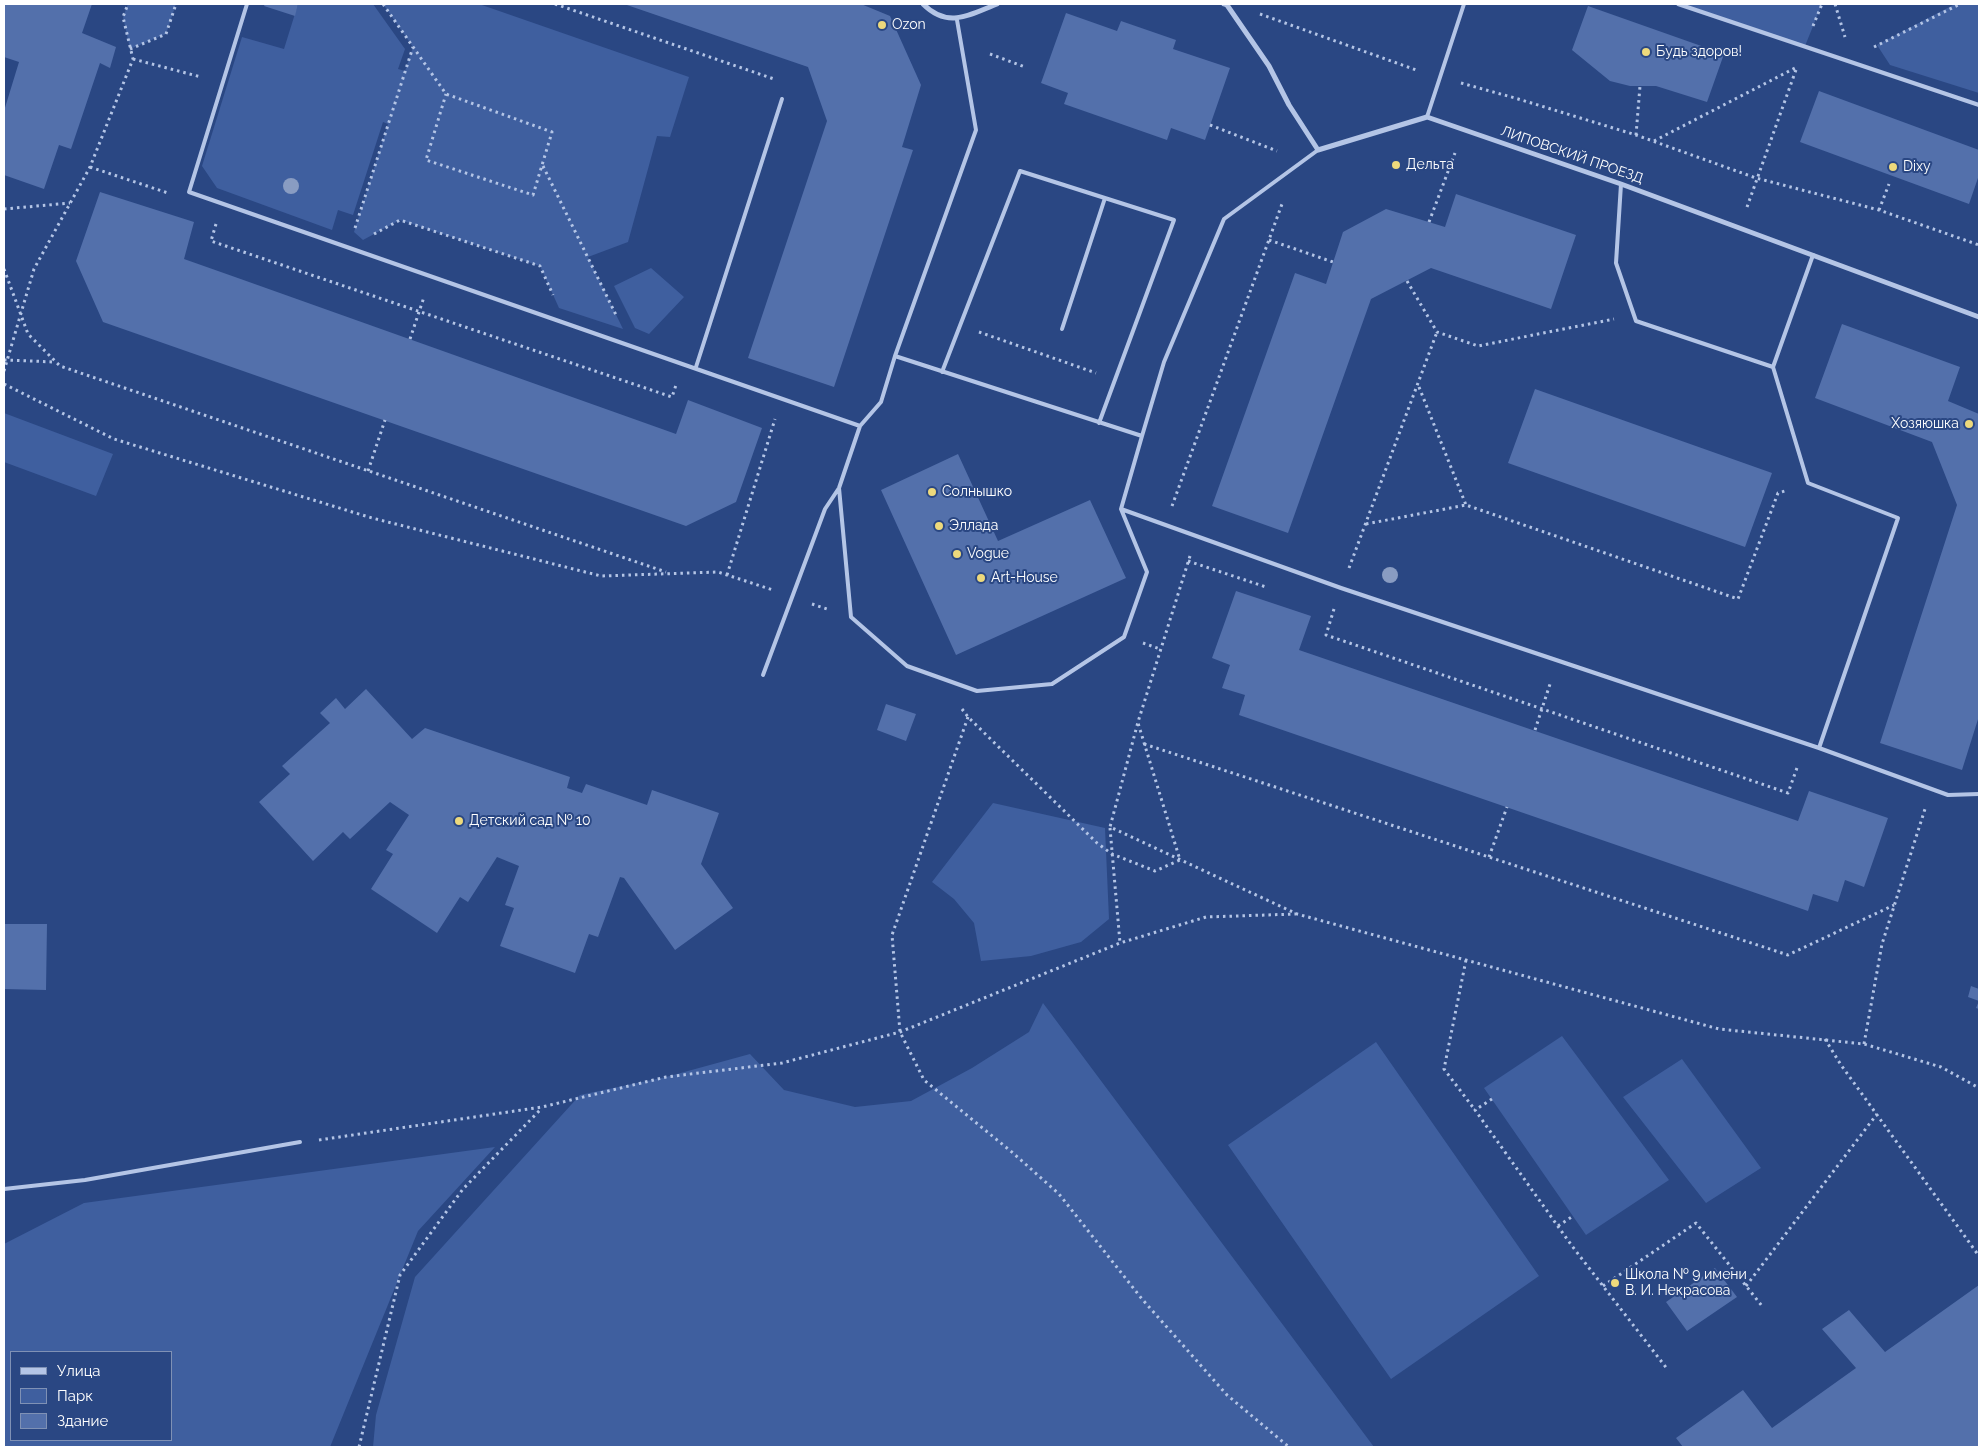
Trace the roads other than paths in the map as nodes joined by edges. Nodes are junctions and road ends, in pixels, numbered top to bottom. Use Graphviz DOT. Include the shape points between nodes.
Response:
graph roads {
  1 [pos="247,4"];
  2 [pos="923,4"];
  3 [pos="997,4"];
  4 [pos="1226,4"];
  5 [pos="1464,4"];
  6 [pos="1678,4"];
  7 [pos="957,20"];
  8 [pos="782,99"];
  9 [pos="1979,105"];
  10 [pos="1427,118"];
  11 [pos="1318,150"];
  12 [pos="1621,184"];
  13 [pos="1105,198"];
  14 [pos="1813,254"];
  15 [pos="1979,318"];
  16 [pos="1062,329"];
  17 [pos="895,356"];
  18 [pos="696,367"];
  19 [pos="1773,367"];
  20 [pos="942,372"];
  21 [pos="1099,423"];
  22 [pos="860,426"];
  23 [pos="1142,436"];
  24 [pos="838,488"];
  25 [pos="1122,510"];
  26 [pos="763,675"];
  27 [pos="1819,748"];
  28 [pos="1979,794"];
  29 [pos="300,1142"];
  30 [pos="4,1189"];
  1 -- 18 [label="lane" via="189,192"];
  2 -- 7 [label="street" via="932,13"];
  3 -- 7 [label="street"];
  4 -- 11 [label="street" via="1269,66"];
  5 -- 10 [label="lane"];
  6 -- 9 [label="lane"];
  7 -- 17 [label="lane" via="976,130"];
  8 -- 18 [label="lane"];
  10 -- 11 [label="street"];
  10 -- 12 [label="street, ЛИПОВСКИЙ ПРОЕЗД"];
  11 -- 23 [label="lane" via="1224,218 1164,362"];
  12 -- 14 [label="street, ЛИПОВСКИЙ ПРОЕЗД"];
  12 -- 19 [label="lane" via="1616,263 1636,321"];
  13 -- 16 [label="lane"];
  13 -- 20 [label="lane" via="1020,171"];
  13 -- 21 [label="lane" via="1174,220"];
  14 -- 15 [label="street, ЛИПОВСКИЙ ПРОЕЗД"];
  14 -- 19 [label="lane"];
  17 -- 20 [label="lane"];
  17 -- 22 [label="lane" via="881,402"];
  18 -- 22 [label="lane"];
  19 -- 27 [label="lane" via="1808,483 1898,518"];
  20 -- 21 [label="lane"];
  21 -- 23 [label="lane"];
  22 -- 24 [label="lane"];
  23 -- 25 [label="lane"];
  24 -- 25 [label="lane" via="851,617 907,666 977,691 1052,684 1124,637 1147,572"];
  24 -- 26 [label="lane" via="826,509"];
  25 -- 27 [label="lane" via="1341,588"];
  27 -- 28 [label="lane" via="1948,796"];
  29 -- 30 [label="lane" via="86,1180"];
}
